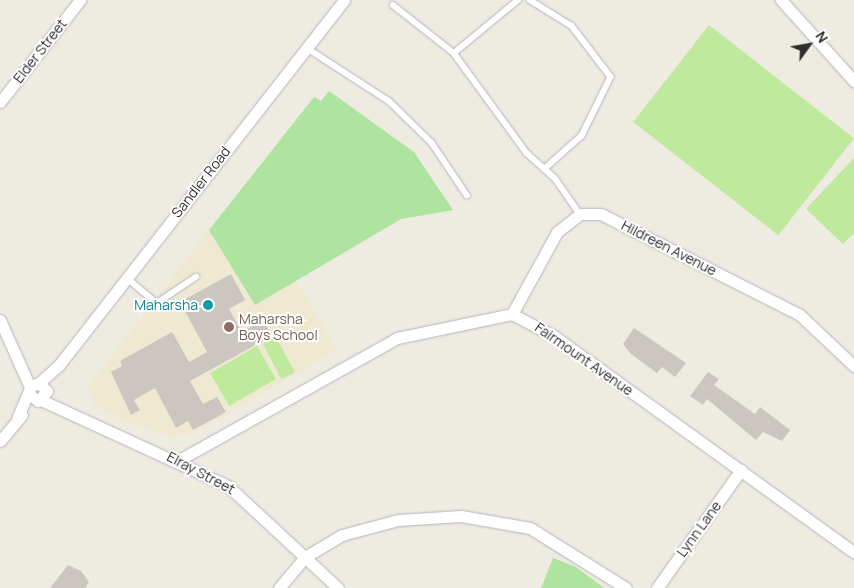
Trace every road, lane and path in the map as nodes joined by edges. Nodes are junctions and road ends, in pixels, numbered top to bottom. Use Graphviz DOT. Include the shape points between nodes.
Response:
graph roads {
  1 [pos="344,0"];
  2 [pos="518,0"];
  3 [pos="530,0"];
  4 [pos="781,0"];
  5 [pos="77,1"];
  6 [pos="394,5"];
  7 [pos="307,48"];
  8 [pos="454,53"];
  9 [pos="854,81"];
  10 [pos="0,102"];
  11 [pos="545,169"];
  12 [pos="468,195"];
  13 [pos="580,214"];
  14 [pos="196,277"];
  15 [pos="127,278"];
  16 [pos="512,314"];
  17 [pos="0,320"];
  18 [pos="854,366"];
  19 [pos="38,392"];
  20 [pos="0,441"];
  21 [pos="179,460"];
  22 [pos="741,470"];
  23 [pos="854,552"];
  24 [pos="305,557"];
  25 [pos="279,588"];
  26 [pos="338,588"];
  27 [pos="626,588"];
  28 [pos="657,588"];
  1 -- 7 [label="street, Sandler Road"];
  2 -- 8 [label="lane"];
  3 -- 11 [label="lane" via="572,26 611,78 582,136"];
  4 -- 9 [label="street"];
  5 -- 10 [label="street, Elder Street"];
  6 -- 8 [label="lane"];
  7 -- 12 [label="lane" via="389,101 432,143"];
  7 -- 15 [label="street, Sandler Road"];
  8 -- 11 [label="lane" via="527,153"];
  11 -- 13 [label="lane"];
  13 -- 16 [label="street" via="557,232"];
  13 -- 18 [label="street, Hildreen Avenue" via="601,214 800,315"];
  14 -- 15 [label="lane" via="157,303"];
  15 -- 19 [label="street, Sandler Road"];
  16 -- 21 [label="street" via="431,328 391,341"];
  16 -- 22 [label="street, Fairmount Avenue" via="554,336"];
  17 -- 19 [label="street, Elray Street"];
  19 -- 20 [label="street, Sandler Road"];
  19 -- 21 [label="street, Elray Street" via="64,410"];
  21 -- 24 [label="street, Elray Street" via="238,493"];
  22 -- 23 [label="street, Fairmount Avenue"];
  22 -- 28 [label="street, Lynn Lane"];
  24 -- 25 [label="street"];
  24 -- 26 [label="street, Elray Street"];
  24 -- 27 [label="street" via="342,535 369,526 415,518 479,516 530,528"];
}
